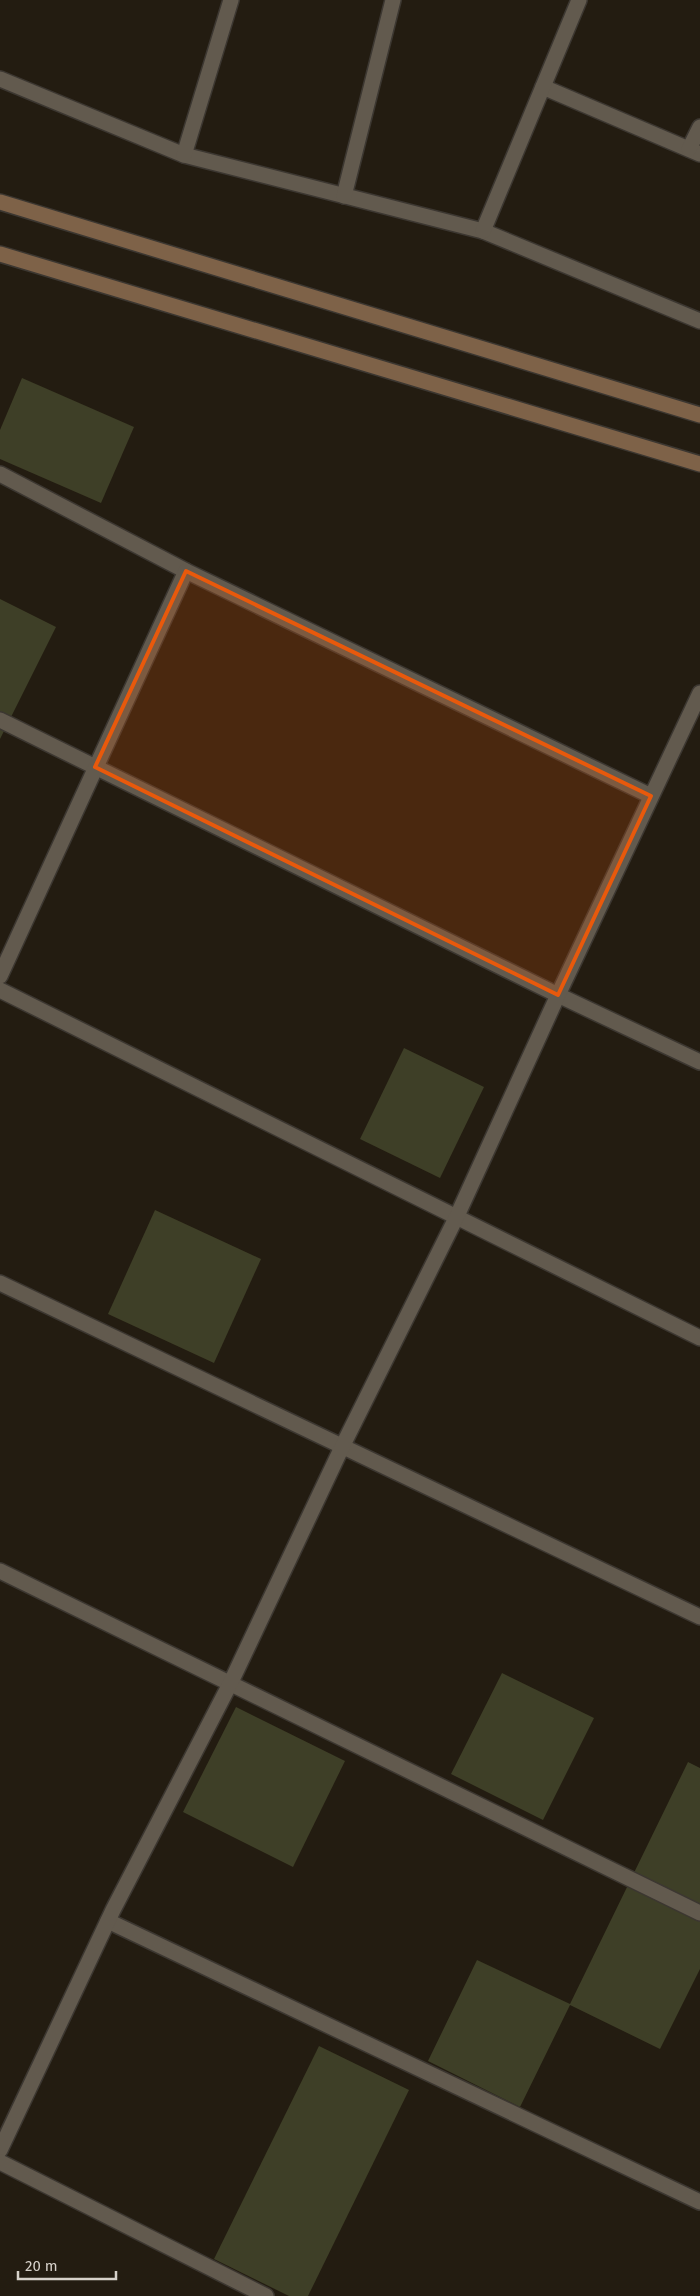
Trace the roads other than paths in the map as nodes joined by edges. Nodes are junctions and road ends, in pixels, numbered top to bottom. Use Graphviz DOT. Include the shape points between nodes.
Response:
graph roads {
  1 [pos="231,0"];
  2 [pos="393,0"];
  3 [pos="578,0"];
  4 [pos="0,79"];
  5 [pos="543,87"];
  6 [pos="700,127"];
  7 [pos="694,152"];
  8 [pos="184,155"];
  9 [pos="344,196"];
  10 [pos="0,202"];
  11 [pos="483,231"];
  12 [pos="0,254"];
  13 [pos="700,322"];
  14 [pos="700,415"];
  15 [pos="700,464"];
  16 [pos="0,474"];
  17 [pos="186,571"];
  18 [pos="700,693"];
  19 [pos="0,720"];
  20 [pos="95,767"];
  21 [pos="651,796"];
  22 [pos="0,976"];
  23 [pos="0,990"];
  24 [pos="558,995"];
  25 [pos="700,1062"];
  26 [pos="457,1216"];
  27 [pos="0,1283"];
  28 [pos="700,1338"];
  29 [pos="343,1445"];
  30 [pos="0,1571"];
  31 [pos="700,1617"];
  32 [pos="232,1682"];
  33 [pos="700,1913"];
  34 [pos="108,1921"];
  35 [pos="0,2150"];
  36 [pos="0,2162"];
  37 [pos="700,2202"];
  38 [pos="266,2296"];
  1 -- 8 [label="street"];
  2 -- 9 [label="street"];
  3 -- 5 [label="street"];
  4 -- 8 [label="street"];
  5 -- 7 [label="street"];
  5 -- 11 [label="street"];
  6 -- 7 [label="street"];
  8 -- 9 [label="street"];
  9 -- 11 [label="street"];
  10 -- 14 [label="street"];
  11 -- 13 [label="street"];
  12 -- 15 [label="street"];
  16 -- 17 [label="street"];
  17 -- 20 [label="street"];
  17 -- 21 [label="street"];
  18 -- 21 [label="street"];
  19 -- 20 [label="street"];
  20 -- 22 [label="street"];
  20 -- 24 [label="street"];
  21 -- 24 [label="street"];
  23 -- 26 [label="street"];
  24 -- 25 [label="street"];
  24 -- 26 [label="street"];
  26 -- 28 [label="street"];
  26 -- 29 [label="street"];
  27 -- 29 [label="street"];
  29 -- 31 [label="street"];
  29 -- 32 [label="street"];
  30 -- 32 [label="street"];
  32 -- 33 [label="street"];
  32 -- 34 [label="street"];
  34 -- 35 [label="street"];
  34 -- 37 [label="street"];
  36 -- 38 [label="street"];
}
